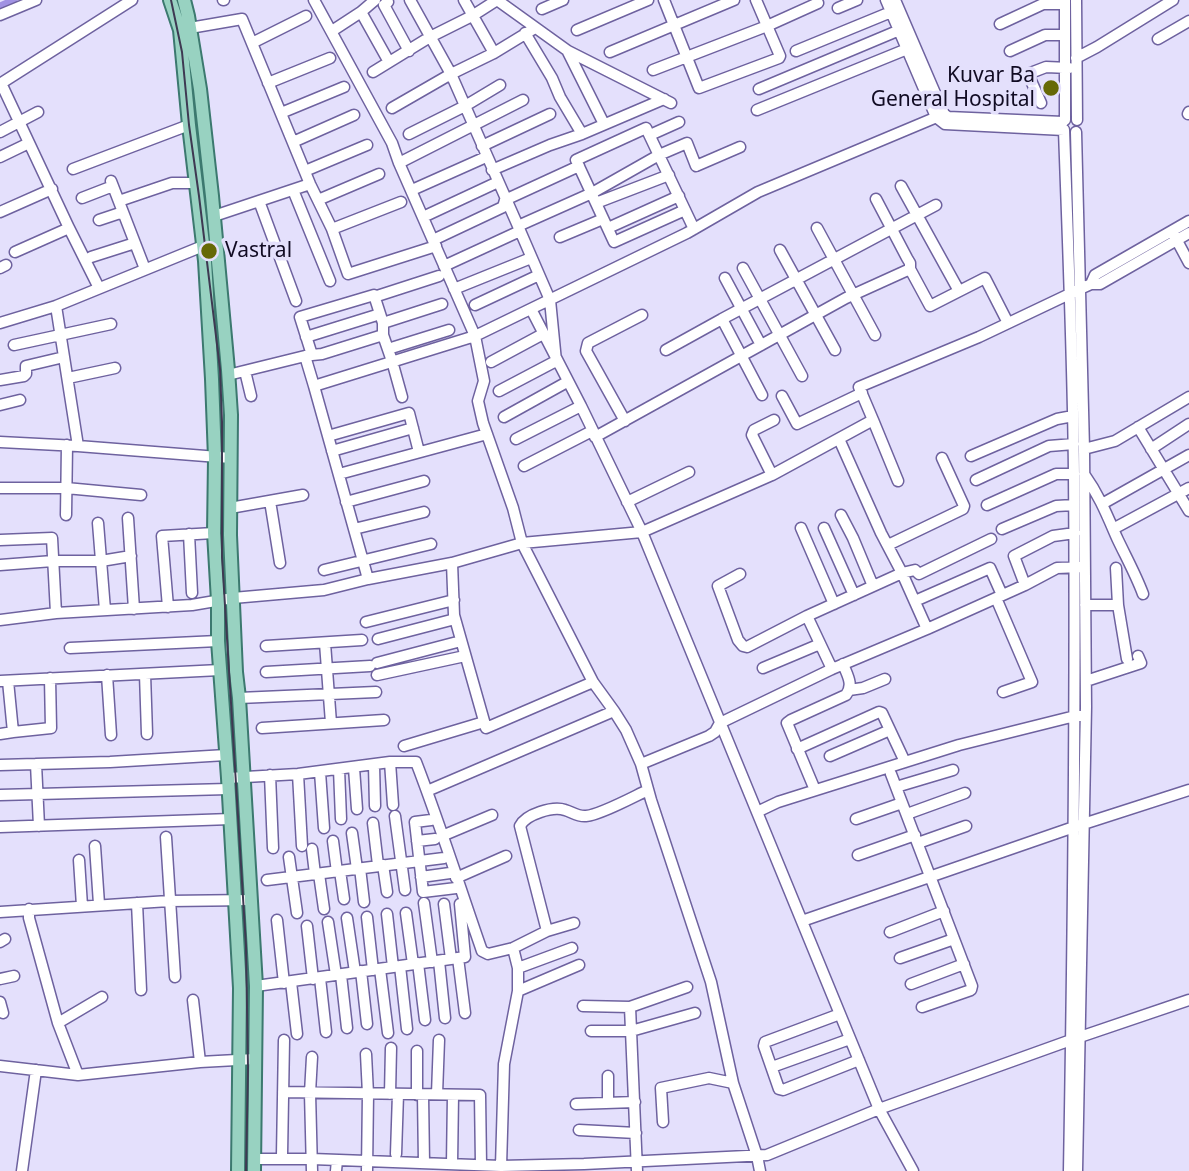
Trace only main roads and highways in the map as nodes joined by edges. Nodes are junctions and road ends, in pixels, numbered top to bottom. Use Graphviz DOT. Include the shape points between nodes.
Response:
graph roads {
  1 [pos="170,0"];
  2 [pos="184,0"];
  3 [pos="185,29"];
  4 [pos="210,246"];
  5 [pos="255,1165"];
  6 [pos="238,1171"];
  1 -- 3 [label="main road"];
  2 -- 3 [label="main road"];
  3 -- 4 [label="main road" via="189,125"];
  3 -- 4 [label="main road" via="201,101 214,216"];
  4 -- 5 [label="main road" via="231,415 236,672 256,986"];
  4 -- 6 [label="main road" via="218,641 240,988"];
}
